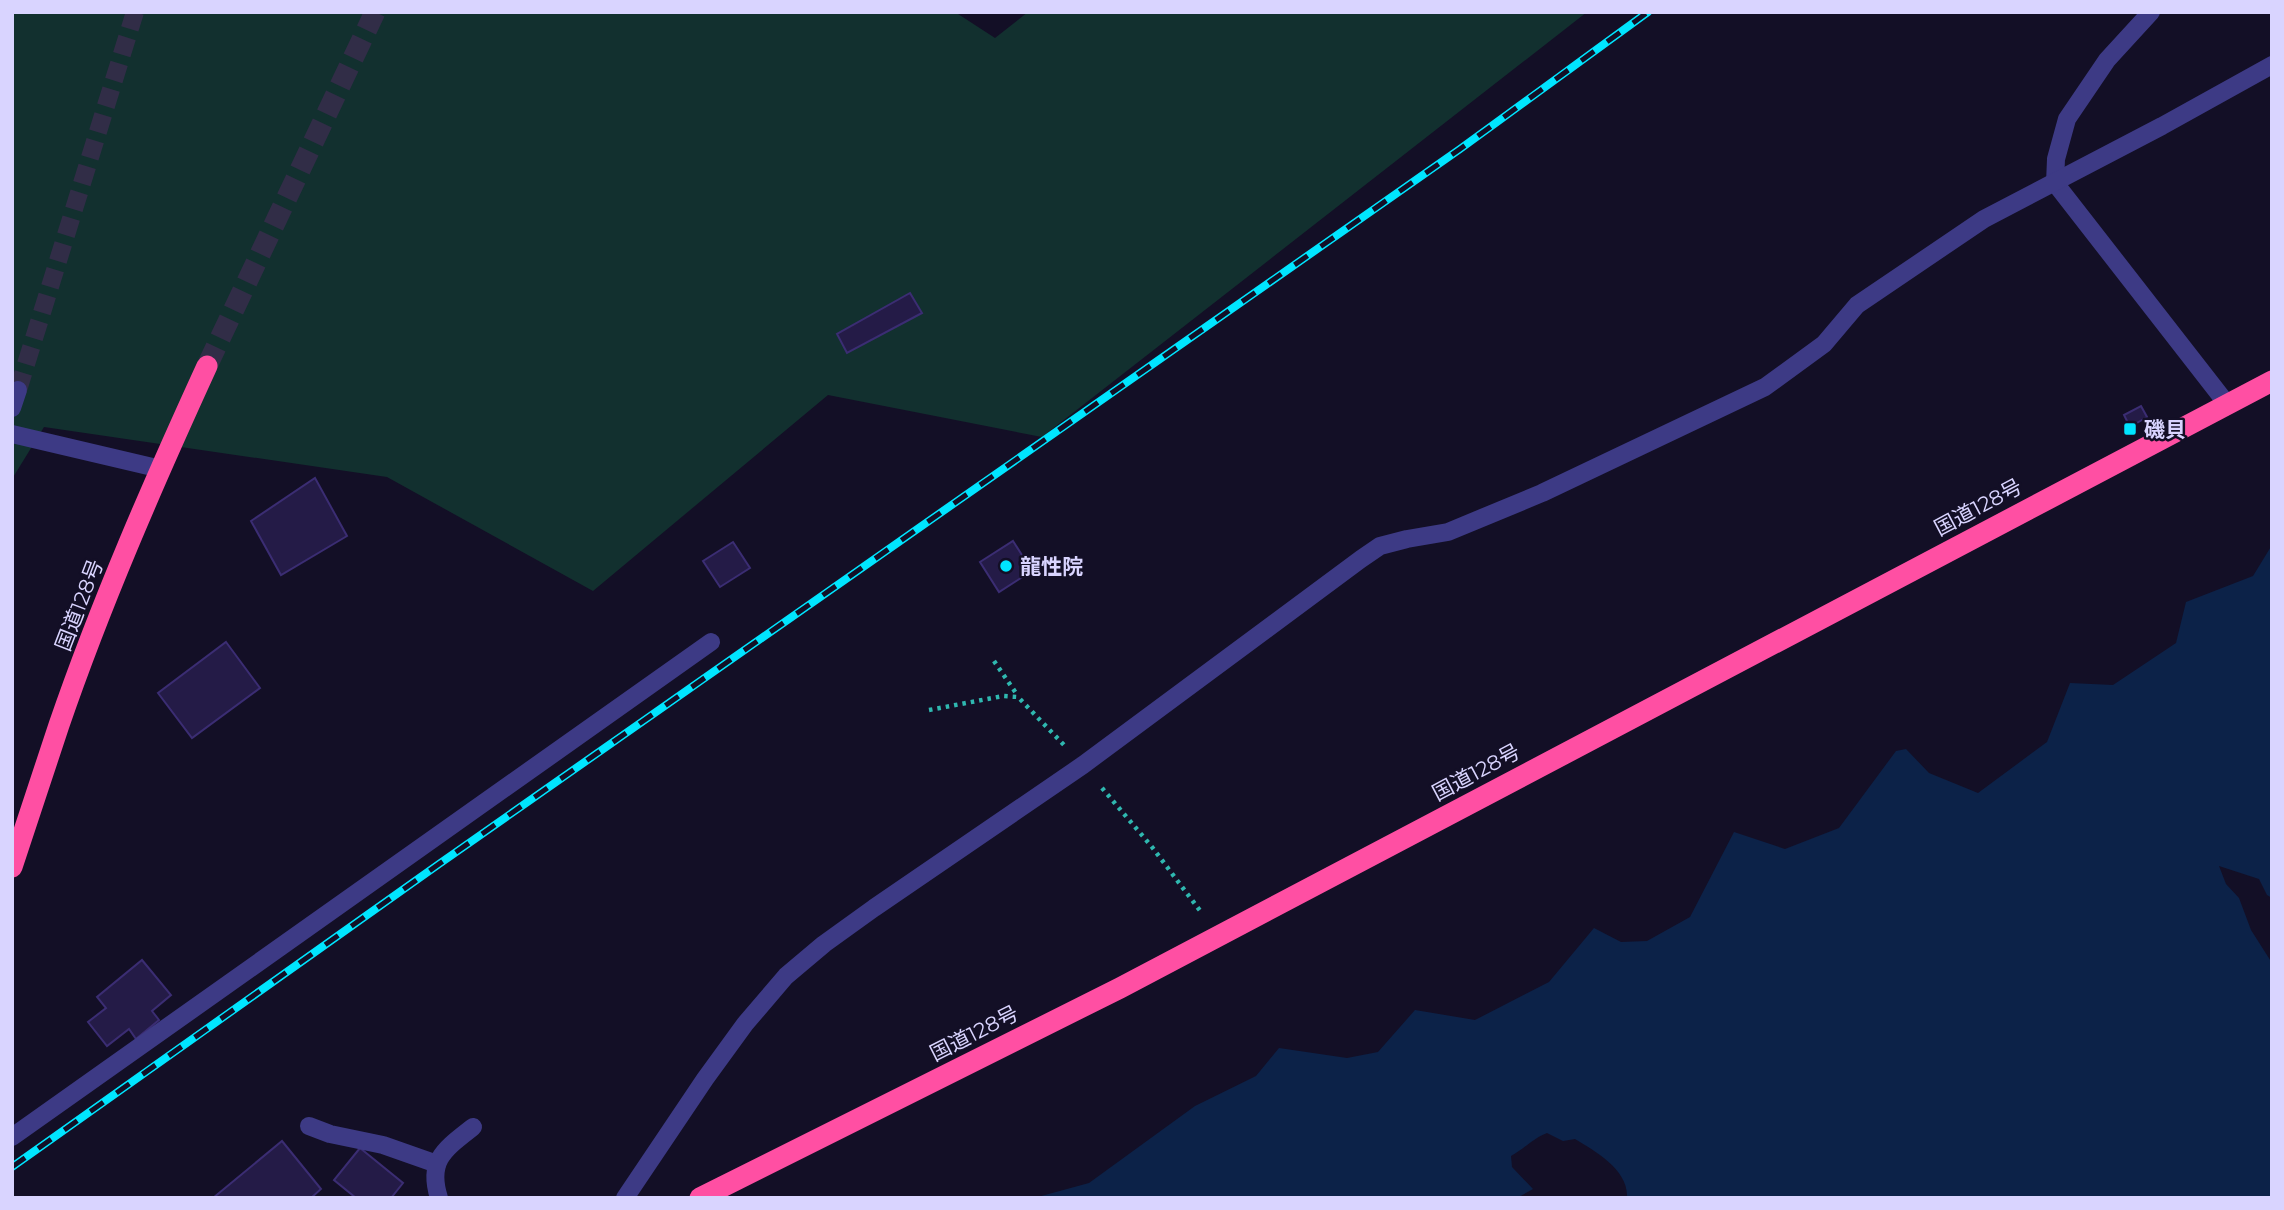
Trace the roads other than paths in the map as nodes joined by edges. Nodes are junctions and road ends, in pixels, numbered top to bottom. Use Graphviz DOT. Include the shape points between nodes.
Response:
graph roads {
  1 [pos="2151,12"];
  2 [pos="2272,65"];
  3 [pos="2055,183"];
  4 [pos="206,366"];
  5 [pos="2272,381"];
  6 [pos="18,390"];
  7 [pos="2227,404"];
  8 [pos="12,408"];
  9 [pos="12,434"];
  10 [pos="161,469"];
  11 [pos="711,642"];
  12 [pos="12,867"];
  13 [pos="309,1126"];
  14 [pos="473,1127"];
  15 [pos="12,1137"];
  16 [pos="437,1164"];
  17 [pos="439,1198"];
  18 [pos="625,1198"];
  19 [pos="700,1198"];
  1 -- 3 [label="street" via="2107,60 2067,119"];
  2 -- 3 [label="street"];
  3 -- 7 [label="street"];
  3 -- 18 [label="street" via="1984,219 1857,305 1824,344 1765,387 1542,493 1448,532 1380,546 1083,765 824,944 786,976 705,1079"];
  4 -- 10 [label="highway, 国道128号"];
  5 -- 7 [label="highway, 国道128号"];
  6 -- 8 [label="street"];
  7 -- 19 [label="highway, 国道128号" via="1119,988"];
  9 -- 10 [label="street"];
  10 -- 12 [label="highway, 国道128号" via="68,701"];
  11 -- 15 [label="street"];
  13 -- 16 [label="street"];
  14 -- 16 [label="street"];
  16 -- 17 [label="street" via="433,1178"];
}
